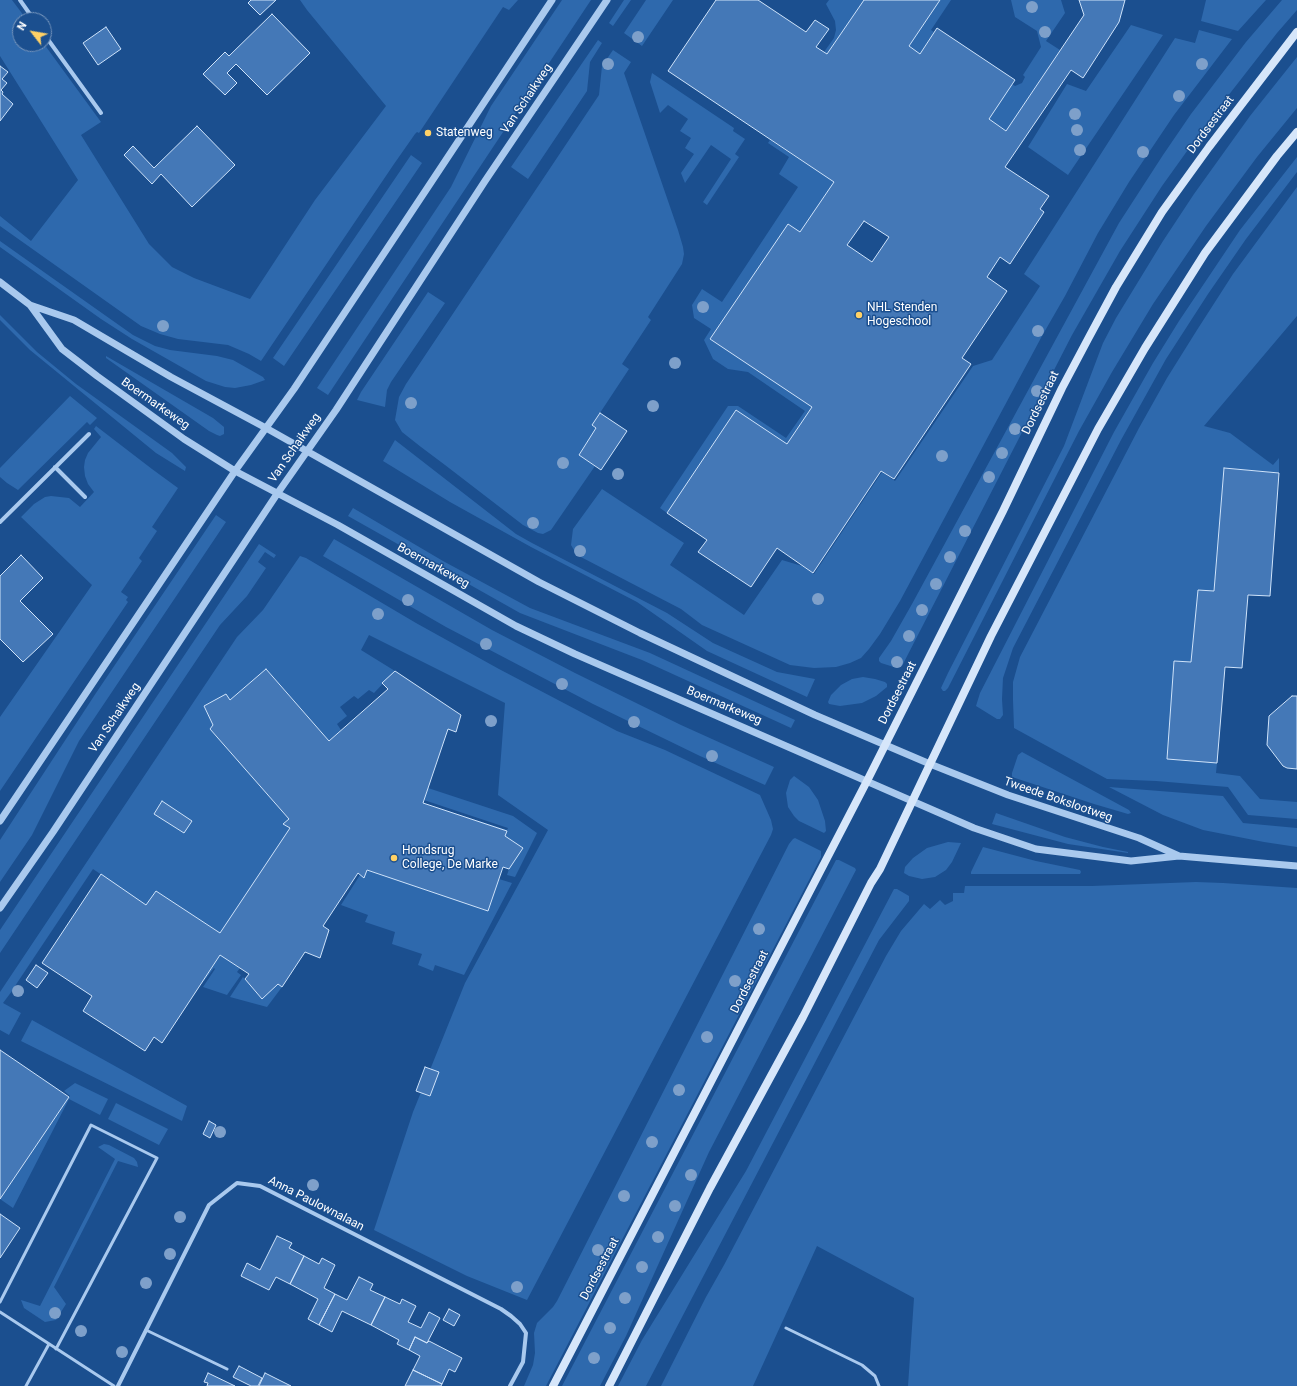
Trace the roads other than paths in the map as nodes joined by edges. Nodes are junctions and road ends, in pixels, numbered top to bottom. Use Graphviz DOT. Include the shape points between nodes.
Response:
graph roads {
  1 [pos="20,0"];
  2 [pos="552,0"];
  3 [pos="607,0"];
  4 [pos="28,12"];
  5 [pos="1297,32"];
  6 [pos="52,45"];
  7 [pos="101,113"];
  8 [pos="1297,132"];
  9 [pos="0,282"];
  10 [pos="30,305"];
  11 [pos="266,428"];
  12 [pos="89,434"];
  13 [pos="307,452"];
  14 [pos="55,467"];
  15 [pos="235,472"];
  16 [pos="277,494"];
  17 [pos="85,497"];
  18 [pos="0,522"];
  19 [pos="885,745"];
  20 [pos="930,764"];
  21 [pos="867,782"];
  22 [pos="912,801"];
  23 [pos="0,821"];
  24 [pos="1179,856"];
  25 [pos="1297,866"];
  26 [pos="0,908"];
  27 [pos="0,1302"];
  28 [pos="0,1312"];
  29 [pos="786,1328"];
  30 [pos="146,1330"];
  31 [pos="49,1344"];
  32 [pos="56,1349"];
  33 [pos="227,1369"];
  34 [pos="26,1386"];
  35 [pos="114,1386"];
  36 [pos="118,1386"];
  37 [pos="510,1386"];
  38 [pos="553,1386"];
  39 [pos="609,1386"];
  40 [pos="879,1386"];
  1 -- 4 [label="street"];
  2 -- 11 [label="street"];
  3 -- 13 [label="street, Van Schaikweg"];
  5 -- 19 [label="main road, Dordsestraat" via="1170,200 1116,287 1062,388"];
  6 -- 7 [label="street"];
  8 -- 20 [label="main road" via="1205,254 1098,429 991,636"];
  9 -- 10 [label="street, Boermarkeweg"];
  10 -- 11 [label="street, Boermarkeweg" via="74,320 171,377"];
  10 -- 15 [label="street, Boermarkeweg" via="62,349 178,434"];
  11 -- 13 [label="street, Boermarkeweg"];
  11 -- 15 [label="street"];
  12 -- 14 [label="street"];
  13 -- 16 [label="street, Van Schaikweg"];
  13 -- 19 [label="street, Boermarkeweg" via="568,597 733,677"];
  14 -- 17 [label="street"];
  14 -- 18 [label="street"];
  15 -- 16 [label="street, Boermarkeweg"];
  15 -- 23 [label="street"];
  16 -- 21 [label="street, Boermarkeweg" via="338,525 516,626"];
  16 -- 26 [label="street, Van Schaikweg"];
  19 -- 20 [label="street, Tweede Bokslootweg"];
  19 -- 21 [label="main road, Dordsestraat"];
  20 -- 22 [label="main road"];
  20 -- 24 [label="street, Tweede Bokslootweg" via="1008,795 1139,838"];
  21 -- 22 [label="street, Boermarkeweg"];
  21 -- 38 [label="main road, Dordsestraat"];
  22 -- 24 [label="street, Tweede Bokslootweg" via="974,828 1036,849 1131,861"];
  22 -- 39 [label="main road" via="880,869 710,1188"];
  24 -- 25 [label="street, Tweede Bokslootweg"];
  27 -- 32 [label="lane" via="91,1125 157,1158"];
  28 -- 31 [label="lane"];
  29 -- 40 [label="lane" via="862,1365 875,1376"];
  30 -- 33 [label="lane"];
  30 -- 36 [label="street, Anna Paulownalaan"];
  30 -- 37 [label="street, Anna Paulownalaan" via="209,1205 237,1183 260,1186 501,1309 520,1324 526,1333 522,1362"];
  31 -- 32 [label="lane"];
  31 -- 34 [label="lane"];
  32 -- 35 [label="lane"];
}
